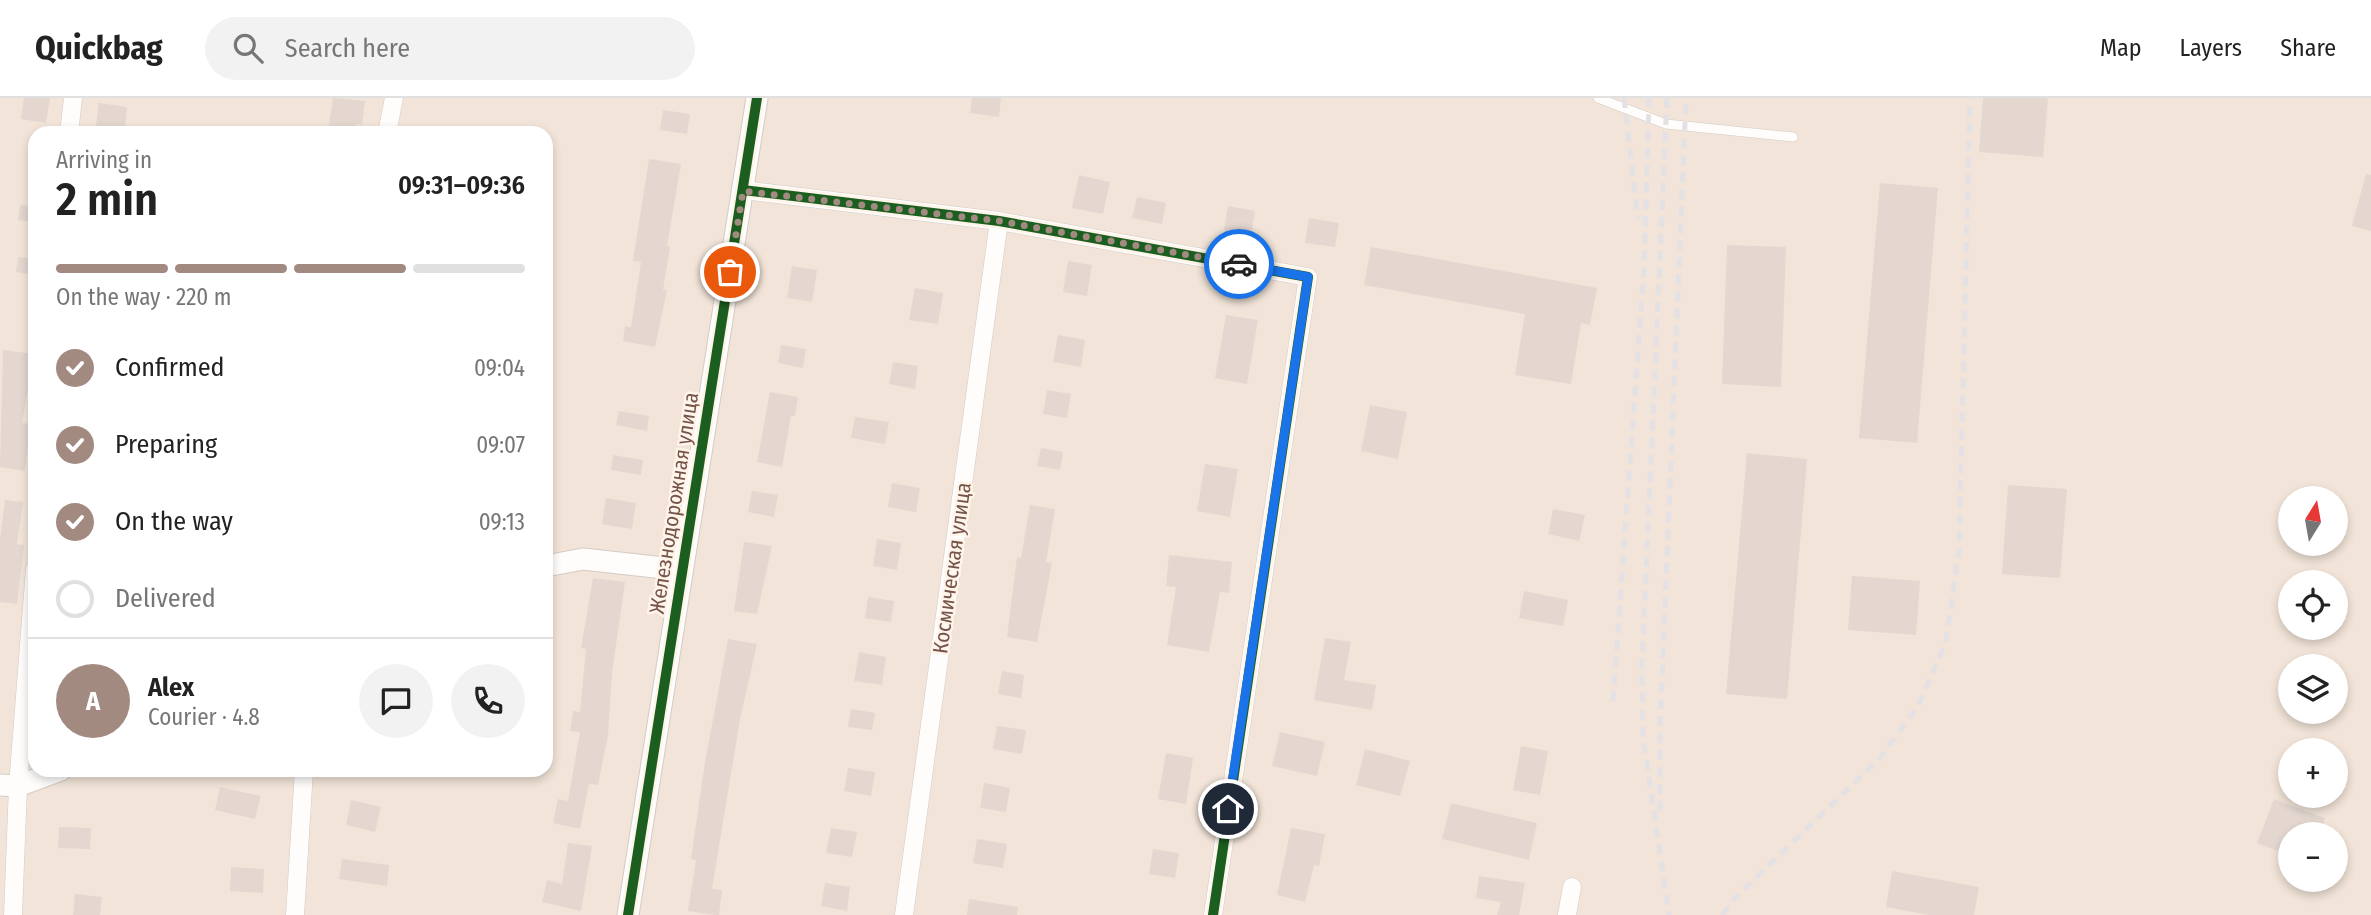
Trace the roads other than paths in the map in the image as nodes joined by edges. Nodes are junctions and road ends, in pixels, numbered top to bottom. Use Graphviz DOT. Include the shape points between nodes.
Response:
graph roads {
  1 [pos="73,98"];
  2 [pos="394,98"];
  3 [pos="757,98"];
  4 [pos="1598,98"];
  5 [pos="70,126"];
  6 [pos="388,126"];
  7 [pos="1793,137"];
  8 [pos="743,191"];
  9 [pos="999,221"];
  10 [pos="553,565"];
  11 [pos="682,570"];
  12 [pos="28,627"];
  13 [pos="38,777"];
  14 [pos="304,777"];
  15 [pos="9,786"];
  16 [pos="1572,887"];
  17 [pos="13,915"];
  18 [pos="295,915"];
  19 [pos="628,915"];
  20 [pos="904,915"];
  21 [pos="1213,915"];
  22 [pos="1567,915"];
  1 -- 5 [label="street"];
  2 -- 6 [label="street"];
  3 -- 8 [label="street, Железнодорожная улица"];
  4 -- 7 [label="lane" via="1666,124"];
  8 -- 9 [label="street"];
  8 -- 11 [label="street, Железнодорожная улица"];
  9 -- 20 [label="street, Космическая улица"];
  9 -- 21 [label="street" via="1308,277"];
  10 -- 11 [label="street" via="583,559"];
  11 -- 19 [label="street, Железнодорожная улица"];
  12 -- 15 [label="street"];
  13 -- 15 [label="street"];
  14 -- 18 [label="street"];
  15 -- 17 [label="street"];
  16 -- 22 [label="street"];
}
